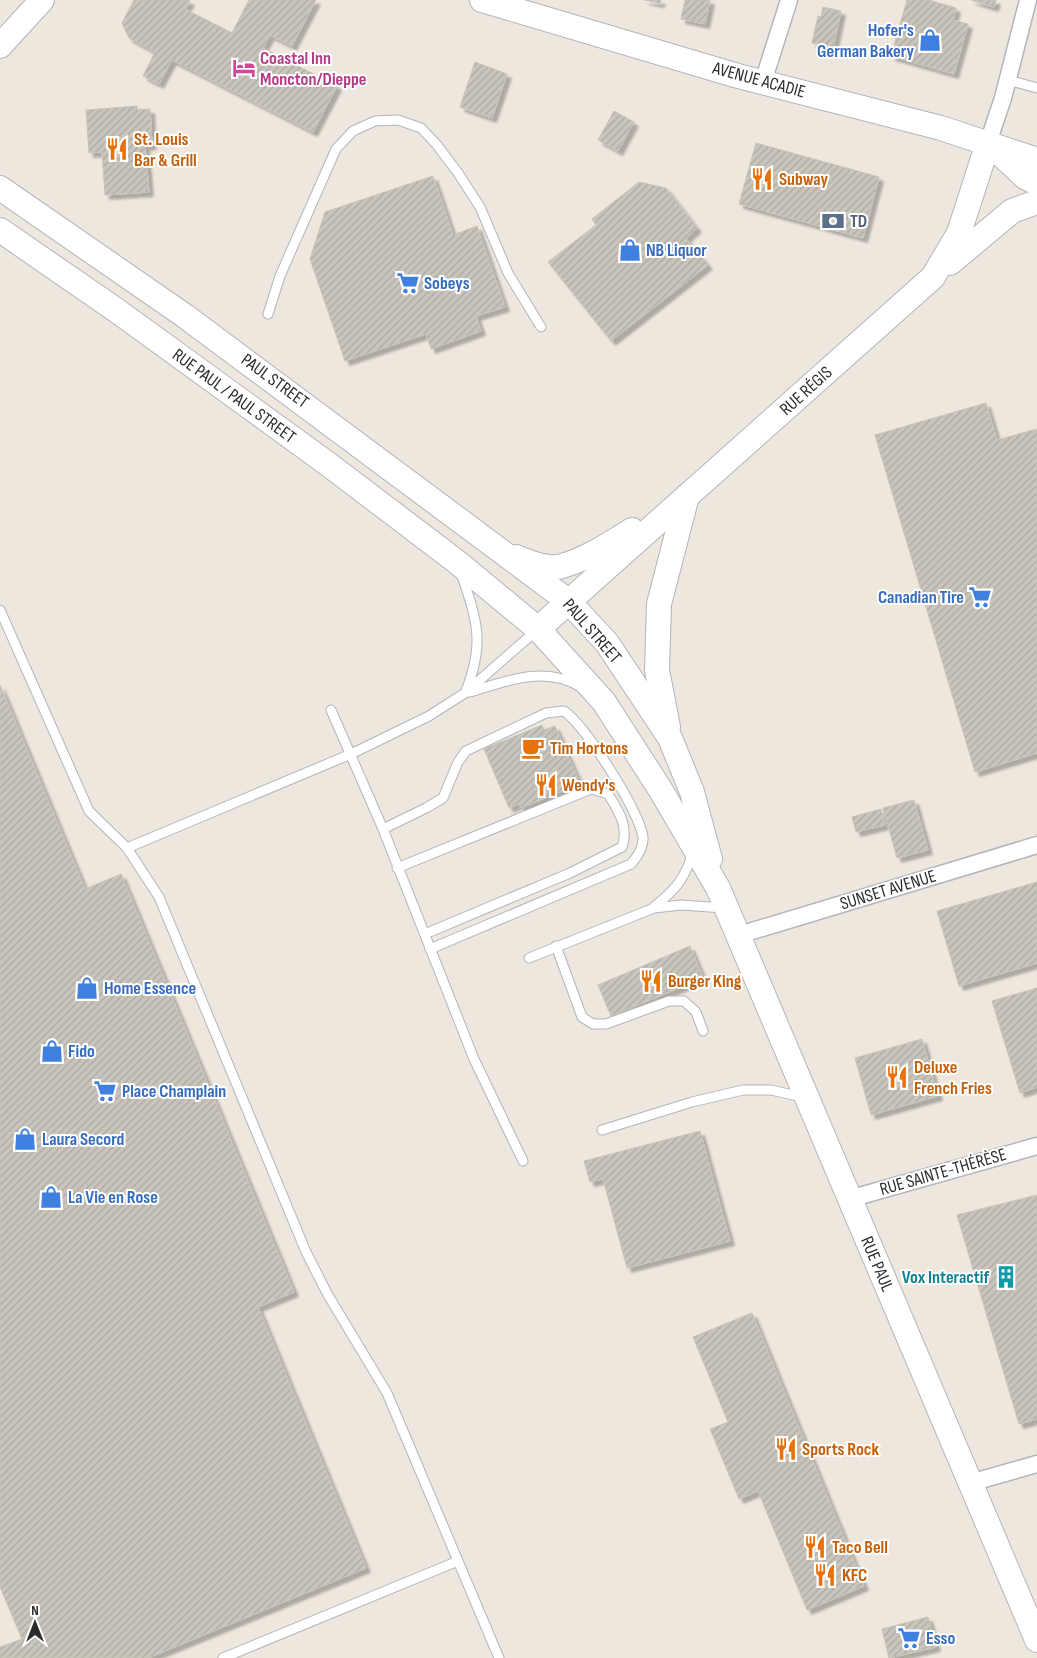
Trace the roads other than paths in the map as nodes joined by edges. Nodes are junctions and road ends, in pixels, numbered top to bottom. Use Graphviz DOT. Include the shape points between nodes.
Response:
graph roads {
  1 [pos="42,0"];
  2 [pos="482,0"];
  3 [pos="789,0"];
  4 [pos="1028,0"];
  5 [pos="533,8"];
  6 [pos="0,46"];
  7 [pos="1008,80"];
  8 [pos="763,82"];
  9 [pos="1037,88"];
  10 [pos="988,143"];
  11 [pos="1037,160"];
  12 [pos="1037,183"];
  13 [pos="0,188"];
  14 [pos="1037,202"];
  15 [pos="2,233"];
  16 [pos="933,277"];
  17 [pos="268,314"];
  18 [pos="541,326"];
  19 [pos="687,496"];
  20 [pos="498,548"];
  21 [pos="457,562"];
  22 [pos="568,601"];
  23 [pos="0,610"];
  24 [pos="538,629"];
  25 [pos="466,694"];
  26 [pos="604,702"];
  27 [pos="331,710"];
  28 [pos="670,738"];
  29 [pos="351,754"];
  30 [pos="383,829"];
  31 [pos="1037,845"];
  32 [pos="127,848"];
  33 [pos="695,849"];
  34 [pos="398,868"];
  35 [pos="722,898"];
  36 [pos="654,908"];
  37 [pos="425,934"];
  38 [pos="739,935"];
  39 [pos="556,946"];
  40 [pos="430,949"];
  41 [pos="529,958"];
  42 [pos="703,1031"];
  43 [pos="807,1098"];
  44 [pos="602,1130"];
  45 [pos="1037,1146"];
  46 [pos="523,1161"];
  47 [pos="850,1199"];
  48 [pos="1037,1464"];
  49 [pos="970,1483"];
  50 [pos="458,1561"];
  51 [pos="1037,1640"];
  52 [pos="223,1658"];
  53 [pos="499,1658"];
  1 -- 6 [label="main road"];
  2 -- 5 [label="main road, AVENUE ACADIE"];
  3 -- 8 [label="street"];
  4 -- 7 [label="street"];
  5 -- 8 [label="main road, AVENUE ACADIE"];
  7 -- 9 [label="lane"];
  7 -- 10 [label="street"];
  8 -- 10 [label="main road, AVENUE ACADIE"];
  10 -- 11 [label="main road, AVENUE ACADIE"];
  10 -- 12 [label="main road" via="1025,177"];
  10 -- 16 [label="main road, RUE RÉGIS" via="959,233"];
  13 -- 20 [label="main road, PAUL STREET" via="192,321"];
  14 -- 16 [label="main road" via="1012,211"];
  15 -- 21 [label="main road, RUE PAUL / PAUL STREET" via="124,316"];
  16 -- 19 [label="main road, RUE RÉGIS"];
  17 -- 18 [label="lane" via="280,276 336,149 353,131 375,121 398,120 421,128 458,173 480,207 508,273"];
  19 -- 20 [label="main road" via="610,544 560,567 529,563"];
  19 -- 22 [label="main road, RUE RÉGIS"];
  19 -- 28 [label="main road" via="659,604 657,670"];
  20 -- 22 [label="main road, PAUL STREET"];
  21 -- 24 [label="main road"];
  21 -- 25 [label="lane" via="476,617 475,668"];
  22 -- 24 [label="main road, RUE RÉGIS"];
  22 -- 28 [label="main road, PAUL STREET" via="607,643"];
  23 -- 32 [label="lane" via="89,811"];
  24 -- 25 [label="lane"];
  24 -- 26 [label="main road"];
  25 -- 26 [label="lane" via="521,676 552,677 575,684"];
  25 -- 29 [label="lane"];
  26 -- 33 [label="main road"];
  27 -- 29 [label="lane"];
  28 -- 35 [label="main road, PAUL STREET" via="692,792"];
  29 -- 30 [label="lane"];
  29 -- 32 [label="lane"];
  30 -- 34 [label="lane"];
  30 -- 40 [label="lane" via="443,798 466,751 546,713 564,711 574,718 601,754 643,837 639,855 630,864"];
  31 -- 38 [label="street, SUNSET AVENUE"];
  32 -- 50 [label="lane" via="158,897 306,1252 328,1295 388,1393"];
  33 -- 35 [label="main road"];
  33 -- 36 [label="lane" via="688,870 675,890"];
  34 -- 37 [label="lane"];
  34 -- 37 [label="lane" via="590,789 608,794 618,810 626,835 622,847"];
  35 -- 36 [label="lane"];
  35 -- 38 [label="main road, RUE PAUL"];
  36 -- 39 [label="lane"];
  37 -- 40 [label="lane"];
  38 -- 43 [label="main road, RUE PAUL"];
  39 -- 41 [label="lane"];
  39 -- 42 [label="lane" via="582,1016 593,1024 606,1024 669,1001 684,1001 696,1012"];
  40 -- 46 [label="lane" via="482,1076"];
  43 -- 44 [label="lane" via="771,1090 743,1090"];
  43 -- 47 [label="main road, RUE PAUL"];
  45 -- 47 [label="street, RUE SAINTE-THÉRÈSE"];
  47 -- 49 [label="main road, RUE PAUL"];
  48 -- 49 [label="street"];
  49 -- 51 [label="main road, RUE PAUL"];
  50 -- 52 [label="lane"];
  50 -- 53 [label="lane"];
}
